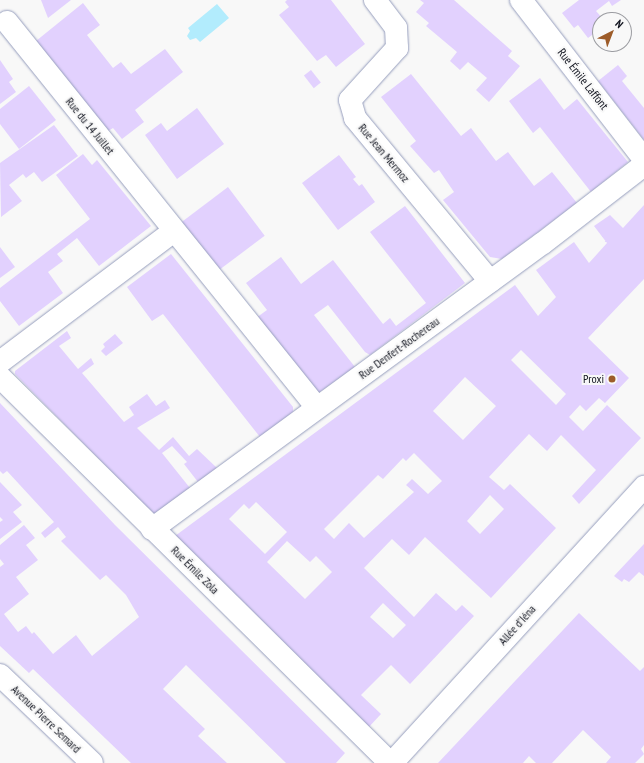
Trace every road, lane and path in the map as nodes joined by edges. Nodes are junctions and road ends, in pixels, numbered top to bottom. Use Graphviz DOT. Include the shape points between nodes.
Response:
graph roads {
  1 [pos="375,0"];
  2 [pos="521,0"];
  3 [pos="7,22"];
  4 [pos="644,159"];
  5 [pos="644,165"];
  6 [pos="174,231"];
  7 [pos="490,281"];
  8 [pos="0,362"];
  9 [pos="0,377"];
  10 [pos="317,408"];
  11 [pos="640,497"];
  12 [pos="152,529"];
  13 [pos="0,675"];
  14 [pos="92,763"];
  15 [pos="391,763"];
  1 -- 7 [label="street, Rue Jean Mermoz" via="396,28 397,48 350,100 355,118"];
  2 -- 4 [label="street, Rue Émile Laffont"];
  3 -- 6 [label="street, Rue du 14 Juillet"];
  5 -- 7 [label="street, Rue Denfert-Rochereau"];
  6 -- 8 [label="street"];
  6 -- 10 [label="street, Rue du 14 Juillet"];
  7 -- 10 [label="street, Rue Denfert-Rochereau"];
  9 -- 12 [label="street, Rue Émile Zola"];
  10 -- 12 [label="street, Rue Denfert-Rochereau"];
  11 -- 15 [label="street, Allée d'Iéna"];
  12 -- 15 [label="street, Rue Émile Zola"];
  13 -- 14 [label="street, Avenue Pierre Semard"];
}
